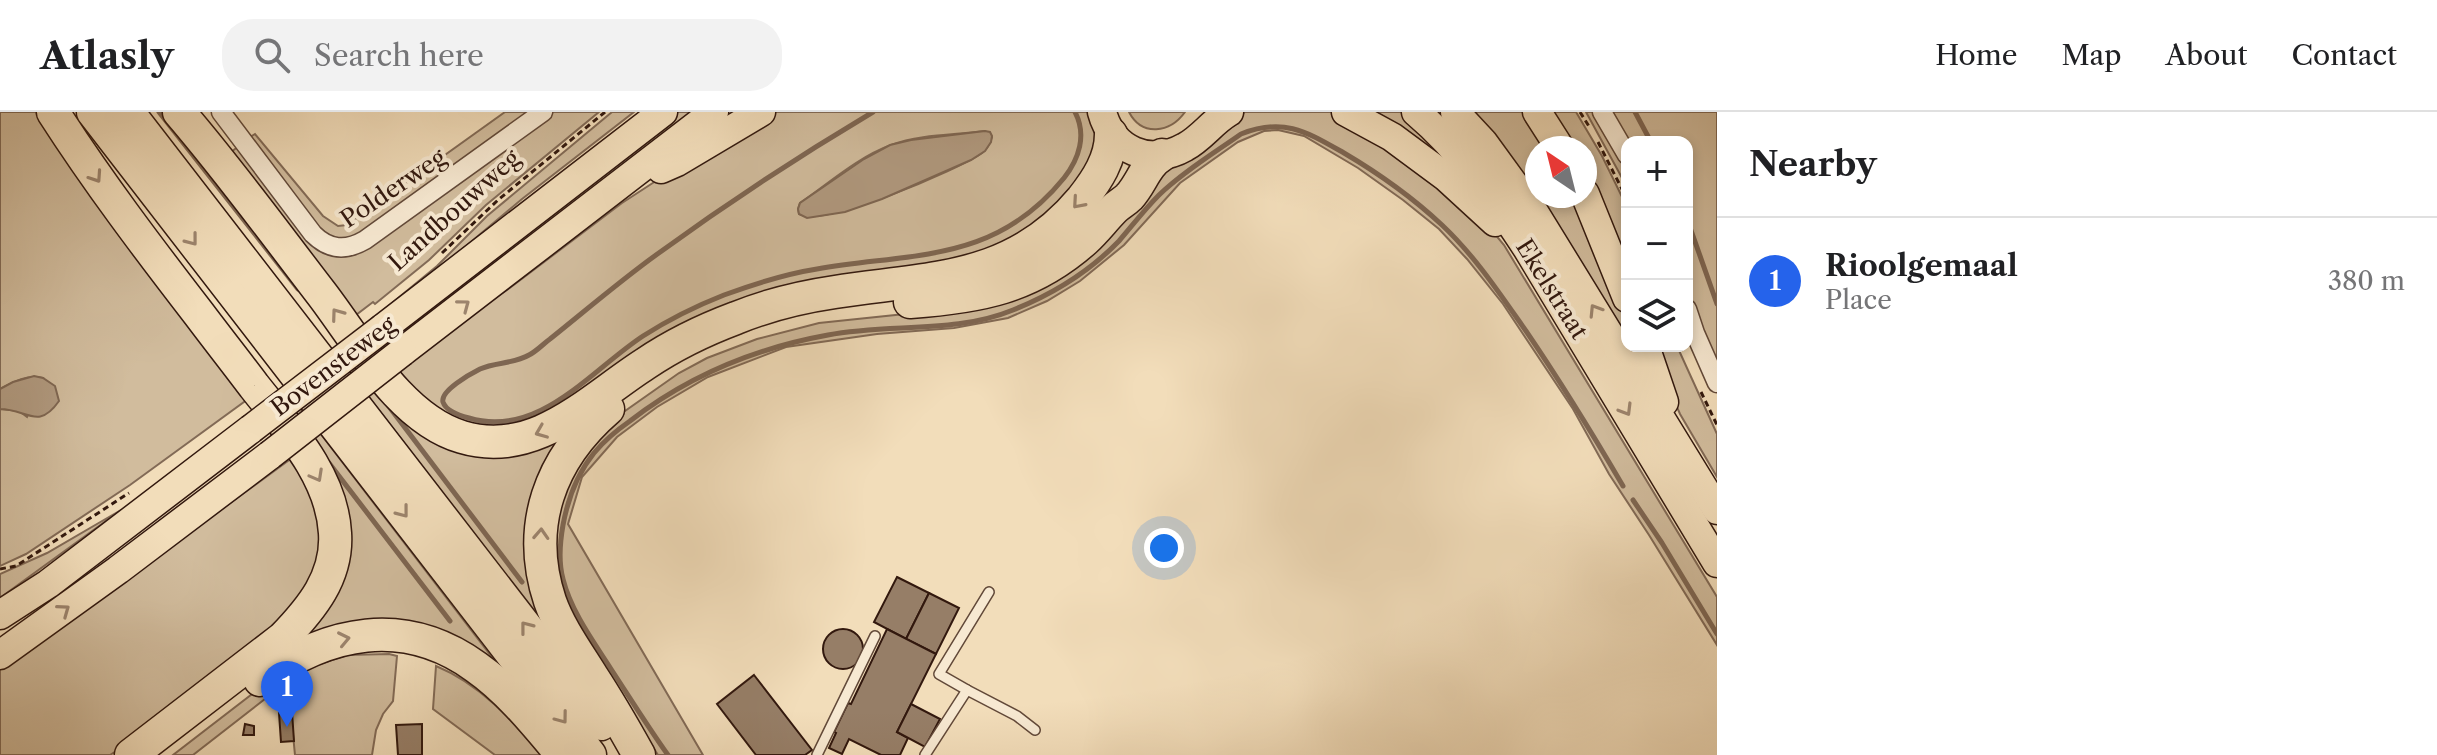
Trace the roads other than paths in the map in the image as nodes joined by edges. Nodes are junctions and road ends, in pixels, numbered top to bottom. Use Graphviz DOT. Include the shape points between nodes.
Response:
graph roads {
  1 [pos="53,112"];
  2 [pos="93,112"];
  3 [pos="128,112"];
  4 [pos="179,112"];
  5 [pos="221,112"];
  6 [pos="543,112"];
  7 [pos="663,112"];
  8 [pos="714,112"];
  9 [pos="761,112"];
  10 [pos="1229,112"];
  11 [pos="1346,112"];
  12 [pos="1416,112"];
  13 [pos="1455,112"];
  14 [pos="1537,112"];
  15 [pos="1602,112"];
  16 [pos="1109,119"];
  17 [pos="1200,123"];
  18 [pos="1552,136"];
  19 [pos="1621,145"];
  20 [pos="1154,151"];
  21 [pos="613,191"];
  22 [pos="1592,208"];
  23 [pos="1527,248"];
  24 [pos="1621,282"];
  25 [pos="1693,324"];
  26 [pos="1647,352"];
  27 [pos="1717,383"];
  28 [pos="1680,448"];
  29 [pos="1717,510"];
  30 [pos="1717,563"];
  31 [pos="989,592"];
  32 [pos="0,615"];
  33 [pos="875,636"];
  34 [pos="0,655"];
  35 [pos="967,690"];
  36 [pos="1035,730"];
  37 [pos="131,755"];
  38 [pos="162,755"];
  39 [pos="562,755"];
  40 [pos="590,755"];
  41 [pos="625,755"];
  42 [pos="639,755"];
  43 [pos="817,755"];
  44 [pos="925,755"];
  1 -- 37 [label="highway, one-way" via="107,193 289,430 326,490 335,530 329,574 304,616"];
  2 -- 40 [label="highway, one-way"];
  41 -- 3 [label="highway, one-way"];
  16 -- 4 [label="highway, one-way" via="1106,162 1080,201 1049,231 1010,257 949,277 813,295 756,310 662,353 551,428 500,442 448,432 404,399"];
  5 -- 6 [label="street, Polderweg" via="313,234 328,245 346,248 365,240"];
  7 -- 32 [label="main road, Bovensteweg, bridge" via="48,584"];
  8 -- 21 [label="main road"];
  9 -- 21 [label="main road" via="677,162"];
  10 -- 17 [label="main road" via="1210,125"];
  11 -- 23 [label="main road" via="1392,137 1446,177"];
  12 -- 23 [label="main road, Ekelstraat" via="1469,167"];
  28 -- 13 [label="main road, Ekelstraat, one-way" via="1534,212"];
  14 -- 18 [label="main road"];
  15 -- 19 [label="street"];
  16 -- 20 [label="main road" via="1133,151"];
  17 -- 20 [label="main road" via="1183,148"];
  42 -- 20 [label="highway, one-way" via="550,603 541,565 546,499 582,433 668,366 760,326 833,309 973,296 1015,284 1077,247 1117,206 1119,195"];
  34 -- 21 [label="main road, Bovensteweg, one-way, bridge"];
  22 -- 24 [label="main road"];
  23 -- 30 [label="main road, Ekelstraat, one-way"];
  25 -- 27 [label="street"];
  26 -- 28 [label="main road"];
  28 -- 29 [label="main road, Ekelstraat"];
  31 -- 35 [label="lane" via="939,674"];
  33 -- 43 [label="lane"];
  35 -- 36 [label="lane"];
  35 -- 44 [label="lane"];
  38 -- 39 [label="highway, one-way" via="291,659 329,642 379,635 423,640 460,656 493,680"];
}
